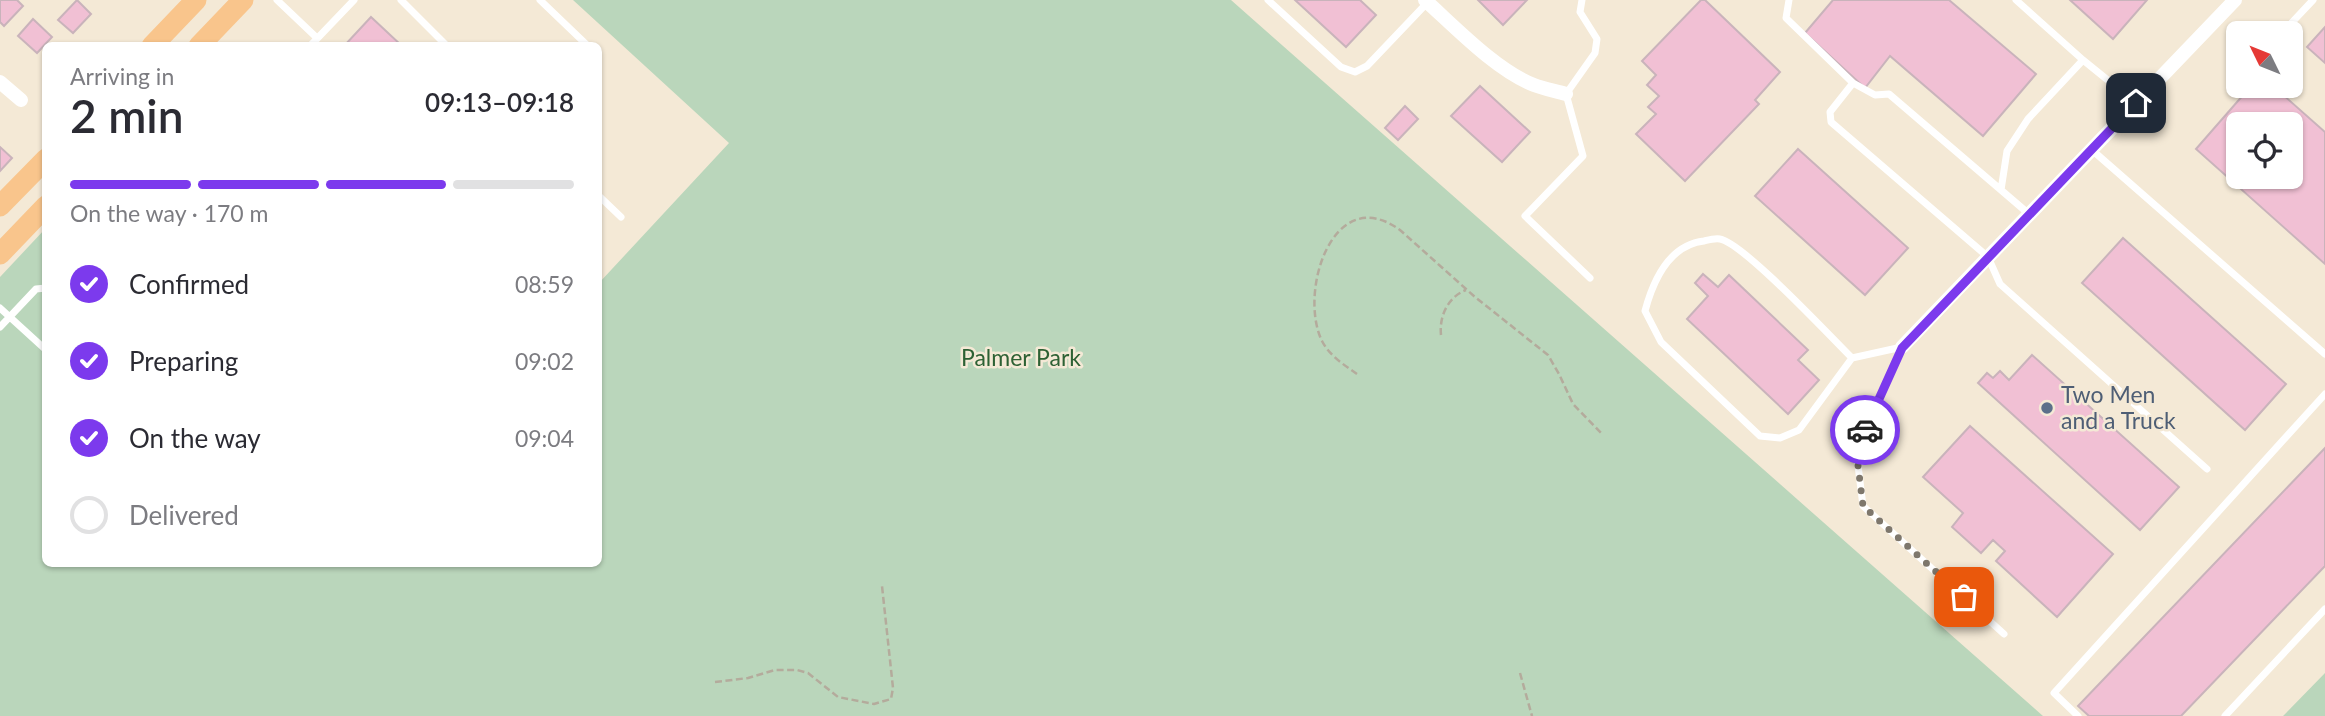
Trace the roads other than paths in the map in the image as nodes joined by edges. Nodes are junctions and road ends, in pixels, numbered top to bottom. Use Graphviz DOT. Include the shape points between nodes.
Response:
graph roads {
  1 [pos="196,0"];
  2 [pos="243,0"];
  3 [pos="277,0"];
  4 [pos="354,0"];
  5 [pos="401,0"];
  6 [pos="540,0"];
  7 [pos="1268,0"];
  8 [pos="1582,0"];
  9 [pos="1788,0"];
  10 [pos="2016,0"];
  11 [pos="2235,0"];
  12 [pos="2314,0"];
  13 [pos="1426,1"];
  14 [pos="2294,21"];
  15 [pos="317,38"];
  16 [pos="156,42"];
  17 [pos="203,42"];
  18 [pos="314,42"];
  19 [pos="443,42"];
  20 [pos="584,42"];
  21 [pos="2083,60"];
  22 [pos="0,82"];
  23 [pos="1853,83"];
  24 [pos="1566,94"];
  25 [pos="21,100"];
  26 [pos="2136,103"];
  27 [pos="2092,149"];
  28 [pos="42,163"];
  29 [pos="2001,190"];
  30 [pos="602,199"];
  31 [pos="0,206"];
  32 [pos="42,210"];
  33 [pos="2029,215"];
  34 [pos="621,216"];
  35 [pos="0,254"];
  36 [pos="1988,257"];
  37 [pos="1590,278"];
  38 [pos="42,288"];
  39 [pos="0,308"];
  40 [pos="10,317"];
  41 [pos="0,327"];
  42 [pos="42,346"];
  43 [pos="1902,348"];
  44 [pos="2325,354"];
  45 [pos="1852,358"];
  46 [pos="2325,394"];
  47 [pos="2207,469"];
  48 [pos="2325,609"];
  49 [pos="2004,634"];
  50 [pos="2078,716"];
  51 [pos="2225,716"];
  1 -- 16 [label="main road"];
  2 -- 17 [label="main road"];
  3 -- 15 [label="lane"];
  4 -- 15 [label="lane"];
  5 -- 19 [label="lane"];
  6 -- 20 [label="lane"];
  7 -- 13 [label="lane" via="1341,67 1355,72 1367,66"];
  8 -- 24 [label="lane" via="1580,12 1597,38 1595,52"];
  9 -- 23 [label="lane" via="1786,18"];
  10 -- 21 [label="lane"];
  11 -- 26 [label="street"];
  12 -- 14 [label="lane"];
  13 -- 24 [label="street" via="1507,70 1534,85"];
  15 -- 18 [label="lane"];
  21 -- 26 [label="lane"];
  21 -- 29 [label="lane" via="2028,119 2007,151"];
  22 -- 25 [label="street"];
  23 -- 29 [label="lane" via="1875,95 1889,94"];
  23 -- 36 [label="lane" via="1830,112 1831,122"];
  24 -- 37 [label="lane" via="1583,156 1525,216"];
  26 -- 27 [label="street"];
  27 -- 33 [label="street"];
  27 -- 44 [label="lane"];
  28 -- 31 [label="main road"];
  29 -- 33 [label="lane"];
  30 -- 34 [label="lane"];
  32 -- 35 [label="main road"];
  33 -- 36 [label="street"];
  36 -- 43 [label="street"];
  36 -- 47 [label="lane" via="2000,284"];
  38 -- 40 [label="lane" via="36,289"];
  39 -- 40 [label="lane"];
  40 -- 41 [label="lane"];
  40 -- 42 [label="lane"];
  43 -- 45 [label="lane"];
  43 -- 49 [label="lane" via="1856,449 1863,506"];
  45 -- 45 [label="lane" via="1752,259 1721,239 1695,242 1668,259 1650,290 1645,311 1661,342 1760,436 1780,438 1799,429"];
  46 -- 50 [label="lane" via="2054,693"];
  48 -- 51 [label="lane"];
}
